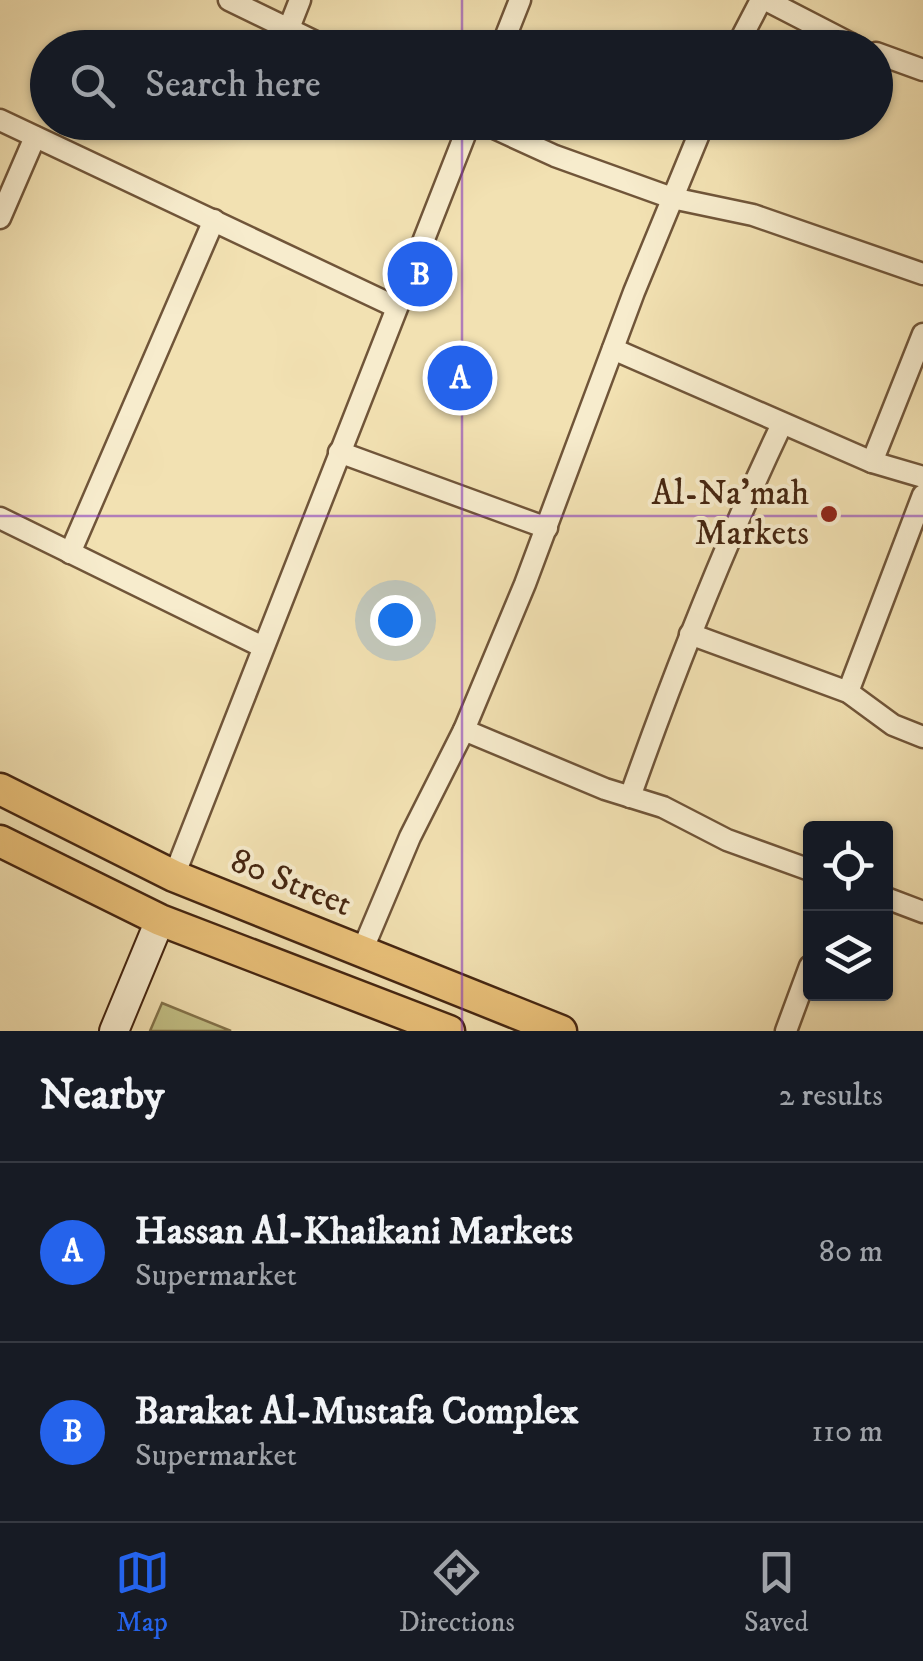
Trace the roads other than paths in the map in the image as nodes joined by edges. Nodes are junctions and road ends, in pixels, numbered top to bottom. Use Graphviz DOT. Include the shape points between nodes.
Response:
graph roads {
  1 [pos="229,0"];
  2 [pos="300,0"];
  3 [pos="520,0"];
  4 [pos="764,0"];
  5 [pos="289,28"];
  6 [pos="293,30"];
  7 [pos="508,30"];
  8 [pos="746,30"];
  9 [pos="823,30"];
  10 [pos="893,59"];
  11 [pos="923,70"];
  12 [pos="0,120"];
  13 [pos="30,134"];
  14 [pos="33,140"];
  15 [pos="44,140"];
  16 [pos="463,140"];
  17 [pos="520,140"];
  18 [pos="696,140"];
  19 [pos="672,198"];
  20 [pos="0,218"];
  21 [pos="214,220"];
  22 [pos="923,274"];
  23 [pos="396,308"];
  24 [pos="923,334"];
  25 [pos="614,349"];
  26 [pos="782,424"];
  27 [pos="339,452"];
  28 [pos="872,462"];
  29 [pos="923,477"];
  30 [pos="923,495"];
  31 [pos="0,518"];
  32 [pos="547,528"];
  33 [pos="70,553"];
  34 [pos="690,634"];
  35 [pos="263,647"];
  36 [pos="848,692"];
  37 [pos="464,730"];
  38 [pos="923,738"];
  39 [pos="0,788"];
  40 [pos="630,797"];
  41 [pos="2,847"];
  42 [pos="803,867"];
  43 [pos="174,876"];
  44 [pos="893,901"];
  45 [pos="923,912"];
  46 [pos="160,920"];
  47 [pos="362,952"];
  48 [pos="803,985"];
  49 [pos="114,1031"];
  50 [pos="449,1031"];
  51 [pos="561,1031"];
  52 [pos="786,1031"];
  1 -- 5 [label="street"];
  2 -- 5 [label="street"];
  3 -- 7 [label="street"];
  4 -- 8 [label="street"];
  4 -- 9 [label="street"];
  5 -- 6 [label="street"];
  10 -- 11 [label="street"];
  12 -- 13 [label="street"];
  14 -- 20 [label="street"];
  15 -- 21 [label="street"];
  16 -- 23 [label="street"];
  17 -- 19 [label="street"];
  18 -- 19 [label="street"];
  19 -- 22 [label="street" via="752,215"];
  19 -- 25 [label="street"];
  21 -- 23 [label="street"];
  21 -- 33 [label="street"];
  23 -- 27 [label="street"];
  24 -- 28 [label="street"];
  25 -- 26 [label="street"];
  25 -- 32 [label="street"];
  26 -- 28 [label="street"];
  26 -- 34 [label="street"];
  27 -- 32 [label="street"];
  27 -- 35 [label="street"];
  28 -- 29 [label="street"];
  30 -- 36 [label="street"];
  31 -- 33 [label="street"];
  32 -- 37 [label="street"];
  33 -- 35 [label="street"];
  34 -- 36 [label="street"];
  34 -- 40 [label="street"];
  35 -- 43 [label="street"];
  36 -- 38 [label="street"];
  37 -- 40 [label="street"];
  37 -- 47 [label="street"];
  39 -- 43 [label="main road, 80 Street"];
  40 -- 42 [label="street"];
  41 -- 46 [label="main road"];
  43 -- 47 [label="main road, 80 Street"];
  44 -- 45 [label="street"];
  46 -- 49 [label="street"];
  46 -- 50 [label="main road"];
  47 -- 51 [label="main road, 80 Street"];
  48 -- 52 [label="street"];
}
